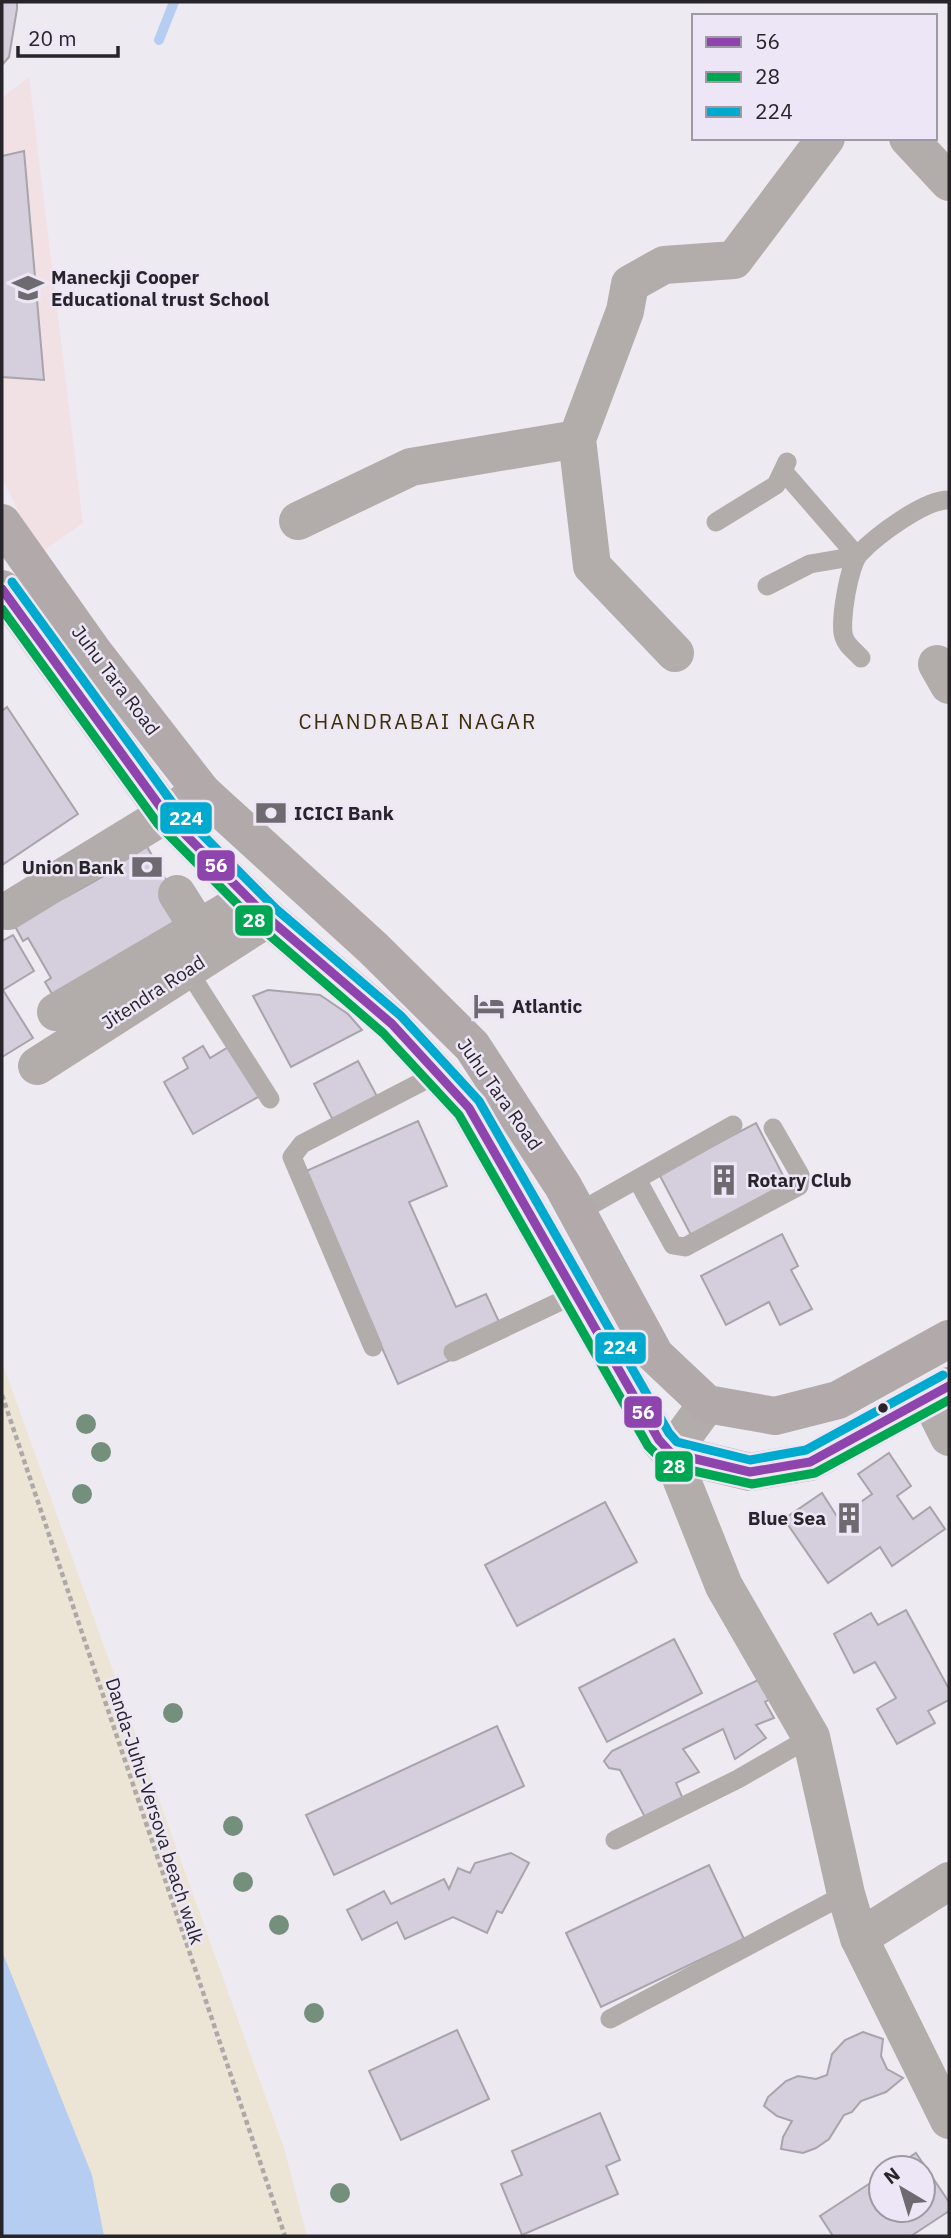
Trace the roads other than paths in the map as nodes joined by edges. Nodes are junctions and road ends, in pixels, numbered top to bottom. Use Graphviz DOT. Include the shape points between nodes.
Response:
graph roads {
  1 [pos="824,140"];
  2 [pos="910,140"];
  3 [pos="949,182"];
  4 [pos="577,439"];
  5 [pos="949,500"];
  6 [pos="298,520"];
  7 [pos="716,522"];
  8 [pos="2,523"];
  9 [pos="857,556"];
  10 [pos="767,586"];
  11 [pos="2,589"];
  12 [pos="675,653"];
  13 [pos="860,658"];
  14 [pos="202,792"];
  15 [pos="167,816"];
  16 [pos="177,894"];
  17 [pos="258,909"];
  18 [pos="8,911"];
  19 [pos="199,929"];
  20 [pos="187,969"];
  21 [pos="70,1017"];
  22 [pos="37,1066"];
  23 [pos="437,1074"];
  24 [pos="270,1099"];
  25 [pos="733,1125"];
  26 [pos="773,1128"];
  27 [pos="638,1181"];
  28 [pos="577,1213"];
  29 [pos="576,1294"];
  30 [pos="949,1339"];
  31 [pos="373,1347"];
  32 [pos="453,1352"];
  33 [pos="939,1392"];
  34 [pos="707,1404"];
  35 [pos="949,1437"];
  36 [pos="671,1453"];
  37 [pos="811,1737"];
  38 [pos="615,1840"];
  39 [pos="949,1881"];
  40 [pos="846,1894"];
  41 [pos="859,1938"];
  42 [pos="610,2019"];
  43 [pos="949,2120"];
  1 -- 4 [label="street" via="734,260 664,265 630,284 625,311"];
  2 -- 3 [label="street"];
  4 -- 6 [label="street" via="411,467"];
  4 -- 12 [label="street" via="592,566"];
  5 -- 9 [label="lane" via="920,506"];
  7 -- 9 [label="lane" via="776,485 786,466"];
  8 -- 14 [label="main road, Juhu Tara Road" via="94,653"];
  9 -- 10 [label="lane" via="810,564"];
  9 -- 13 [label="lane" via="841,614 845,641"];
  11 -- 15 [label="main road, Juhu Tara Road"];
  14 -- 15 [label="street"];
  14 -- 28 [label="main road, Juhu Tara Road" via="373,948 472,1046"];
  15 -- 17 [label="main road, Juhu Tara Road"];
  15 -- 18 [label="street"];
  16 -- 19 [label="street"];
  17 -- 19 [label="street"];
  17 -- 20 [label="street, Jitendra Road"];
  17 -- 23 [label="main road, Juhu Tara Road" via="392,1024"];
  19 -- 21 [label="street"];
  20 -- 21 [label="street, Jitendra Road"];
  20 -- 24 [label="lane"];
  21 -- 22 [label="street, Jitendra Road"];
  23 -- 29 [label="main road, Juhu Tara Road" via="469,1108"];
  23 -- 31 [label="lane" via="302,1144 292,1157"];
  25 -- 27 [label="lane"];
  26 -- 27 [label="lane" via="800,1175 799,1186 685,1247 673,1245"];
  27 -- 28 [label="lane"];
  28 -- 34 [label="main road, Juhu Tara Road" via="655,1355"];
  29 -- 32 [label="lane"];
  29 -- 36 [label="main road, Juhu Tara Road" via="659,1440"];
  30 -- 34 [label="main road" via="838,1400 775,1416"];
  33 -- 35 [label="street"];
  33 -- 36 [label="main road" via="810,1462 750,1472"];
  34 -- 36 [label="street"];
  36 -- 37 [label="street" via="723,1586"];
  37 -- 38 [label="lane"];
  37 -- 40 [label="street"];
  39 -- 41 [label="street"];
  40 -- 41 [label="street"];
  40 -- 42 [label="lane"];
  41 -- 43 [label="street"];
}
